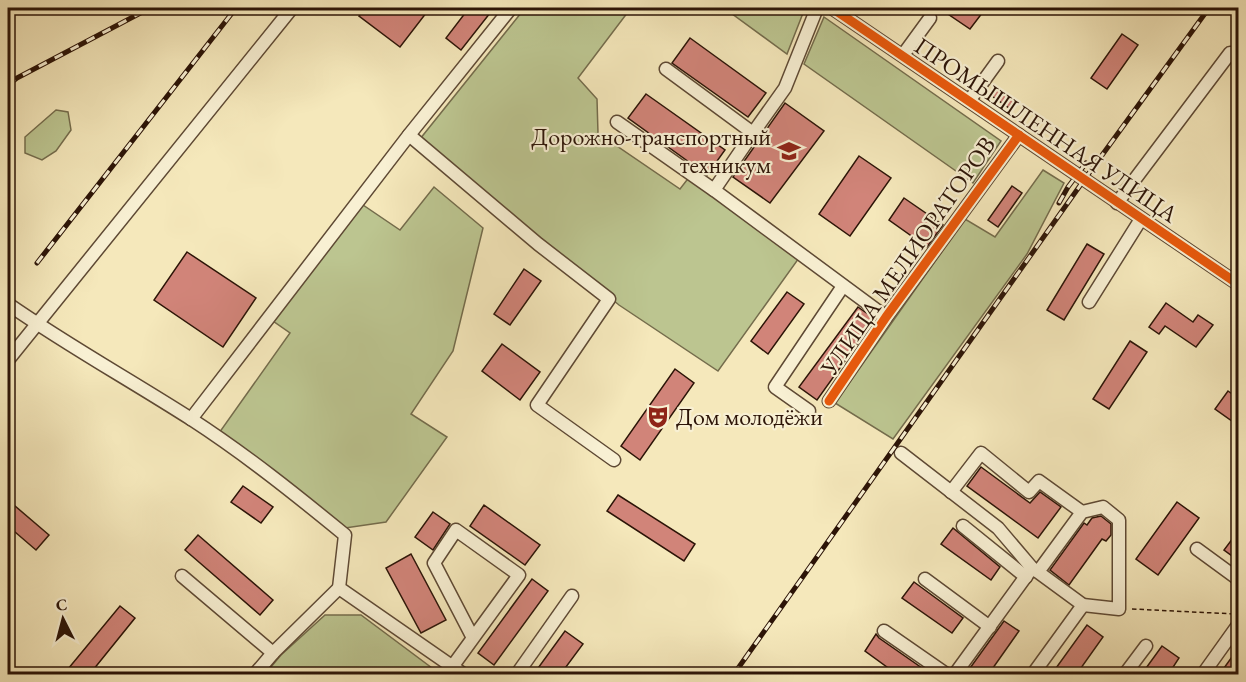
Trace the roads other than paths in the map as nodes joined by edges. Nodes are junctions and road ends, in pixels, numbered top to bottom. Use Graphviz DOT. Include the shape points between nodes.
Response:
graph roads {
  1 [pos="292,8"];
  2 [pos="511,8"];
  3 [pos="817,8"];
  4 [pos="832,8"];
  5 [pos="930,18"];
  6 [pos="1239,53"];
  7 [pos="903,55"];
  8 [pos="998,61"];
  9 [pos="666,69"];
  10 [pos="969,101"];
  11 [pos="617,122"];
  12 [pos="753,133"];
  13 [pos="409,135"];
  14 [pos="1019,135"];
  15 [pos="714,190"];
  16 [pos="1118,203"];
  17 [pos="1141,219"];
  18 [pos="1239,284"];
  19 [pos="843,286"];
  20 [pos="1089,302"];
  21 [pos="8,304"];
  22 [pos="886,317"];
  23 [pos="36,324"];
  24 [pos="8,360"];
  25 [pos="829,401"];
  26 [pos="809,411"];
  27 [pos="190,419"];
  28 [pos="901,453"];
  29 [pos="614,460"];
  30 [pos="951,492"];
  31 [pos="1082,512"];
  32 [pos="963,526"];
  33 [pos="1197,549"];
  34 [pos="1032,572"];
  35 [pos="182,576"];
  36 [pos="925,579"];
  37 [pos="1239,579"];
  38 [pos="339,588"];
  39 [pos="572,596"];
  40 [pos="1083,605"];
  41 [pos="1239,626"];
  42 [pos="990,627"];
  43 [pos="884,631"];
  44 [pos="473,638"];
  45 [pos="1146,646"];
  46 [pos="273,653"];
  47 [pos="457,671"];
  48 [pos="255,675"];
  49 [pos="517,675"];
  50 [pos="946,675"];
  51 [pos="955,675"];
  52 [pos="1033,675"];
  53 [pos="1125,675"];
  54 [pos="1203,675"];
  1 -- 23 [label="street"];
  2 -- 13 [label="street"];
  3 -- 12 [label="street" via="785,88"];
  4 -- 7 [label="street, ПРОМЫШЛЕННАЯ УЛИЦА"];
  5 -- 7 [label="street"];
  6 -- 16 [label="street" via="1230,53"];
  7 -- 10 [label="street, ПРОМЫШЛЕННАЯ УЛИЦА"];
  8 -- 10 [label="street"];
  9 -- 12 [label="street"];
  10 -- 14 [label="street, ПРОМЫШЛЕННАЯ УЛИЦА"];
  11 -- 15 [label="street"];
  12 -- 15 [label="street"];
  13 -- 27 [label="street"];
  13 -- 29 [label="street" via="609,299 537,405"];
  14 -- 16 [label="street, ПРОМЫШЛЕННАЯ УЛИЦА"];
  14 -- 22 [label="street, УЛИЦА МЕЛИОРАТОРОВ"];
  15 -- 19 [label="street"];
  16 -- 17 [label="street, ПРОМЫШЛЕННАЯ УЛИЦА"];
  17 -- 18 [label="street, ПРОМЫШЛЕННАЯ УЛИЦА"];
  17 -- 20 [label="street"];
  19 -- 22 [label="street"];
  19 -- 26 [label="street" via="775,387"];
  21 -- 23 [label="street"];
  22 -- 25 [label="street, УЛИЦА МЕЛИОРАТОРОВ"];
  23 -- 24 [label="street"];
  23 -- 27 [label="street"];
  27 -- 38 [label="street" via="261,467 345,535"];
  28 -- 30 [label="street"];
  30 -- 31 [label="street" via="981,453 1029,492 1039,481"];
  30 -- 34 [label="street" via="998,528"];
  31 -- 34 [label="street"];
  31 -- 40 [label="street" via="1103,507 1119,520 1119,609"];
  32 -- 34 [label="street"];
  33 -- 37 [label="street"];
  34 -- 40 [label="street"];
  34 -- 42 [label="street"];
  35 -- 46 [label="street"];
  36 -- 42 [label="street"];
  38 -- 46 [label="street"];
  38 -- 47 [label="street"];
  39 -- 49 [label="street"];
  40 -- 52 [label="street"];
  41 -- 54 [label="street"];
  42 -- 51 [label="street"];
  43 -- 50 [label="street"];
  44 -- 44 [label="street" via="434,563 456,530 519,575"];
  44 -- 47 [label="street"];
  45 -- 53 [label="street"];
  46 -- 48 [label="street"];
}
